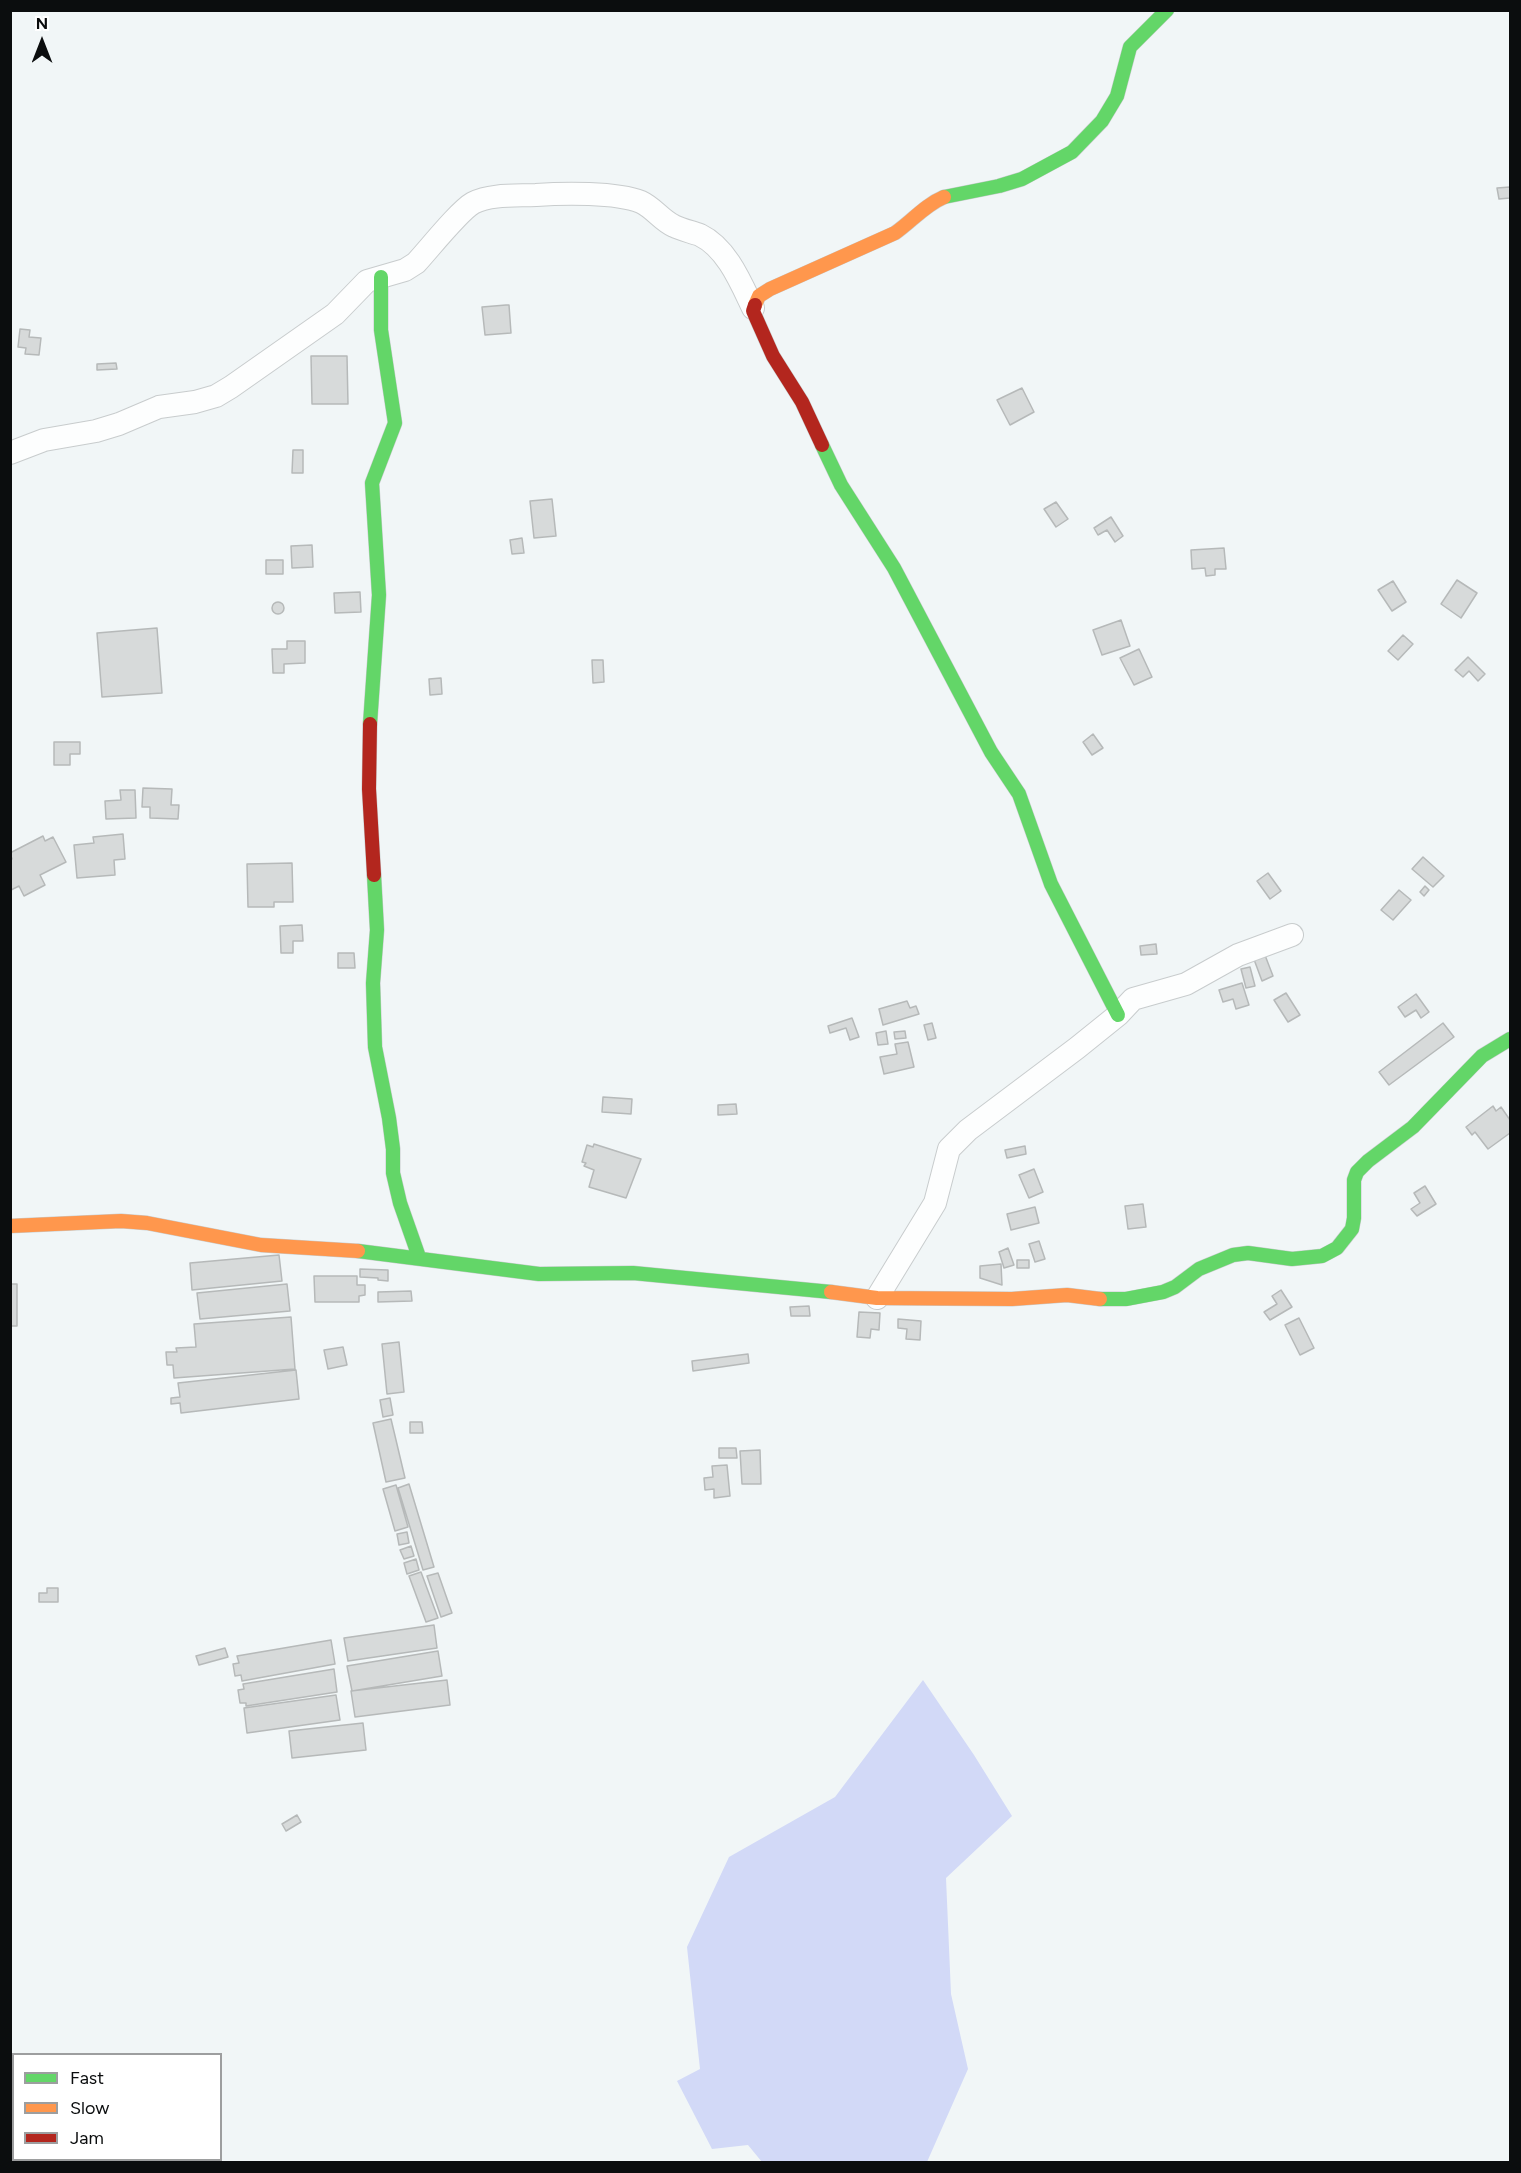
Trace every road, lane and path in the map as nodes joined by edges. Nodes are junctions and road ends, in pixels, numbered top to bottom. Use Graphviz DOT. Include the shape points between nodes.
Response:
graph roads {
  1 [pos="1167,10"];
  2 [pos="381,277"];
  3 [pos="753,308"];
  4 [pos="10,453"];
  5 [pos="1292,935"];
  6 [pos="1118,1015"];
  7 [pos="1510,1039"];
  8 [pos="10,1226"];
  9 [pos="420,1257"];
  10 [pos="877,1298"];
  1 -- 3 [label="street" via="1130,47 1117,96 1102,121 1072,152 1022,179 943,197 895,233 770,289 759,296"];
  2 -- 3 [label="street" via="416,263 471,204 485,198 548,194 613,196 640,202 674,226 710,242 737,275"];
  2 -- 4 [label="street" via="368,281 334,314 216,396 159,407 119,424"];
  2 -- 9 [label="street" via="381,330 395,423 372,483 379,595 369,732 377,930 373,983 375,1047 389,1118 393,1173"];
  3 -- 6 [label="street" via="773,356 802,402 841,485 894,567 991,752 1019,794 1051,884"];
  5 -- 6 [label="street" via="1238,956 1186,984 1133,999"];
  6 -- 10 [label="street" via="954,1143 947,1155 935,1203"];
  7 -- 10 [label="street" via="1482,1056 1413,1127 1358,1172 1354,1180 1352,1229 1337,1248 1322,1256 1292,1259 1248,1253 1233,1255 1199,1269 1175,1287 1126,1299 1067,1295 1012,1299"];
  8 -- 9 [label="street" via="121,1221 261,1245"];
  9 -- 10 [label="street" via="539,1274 633,1273"];
}
